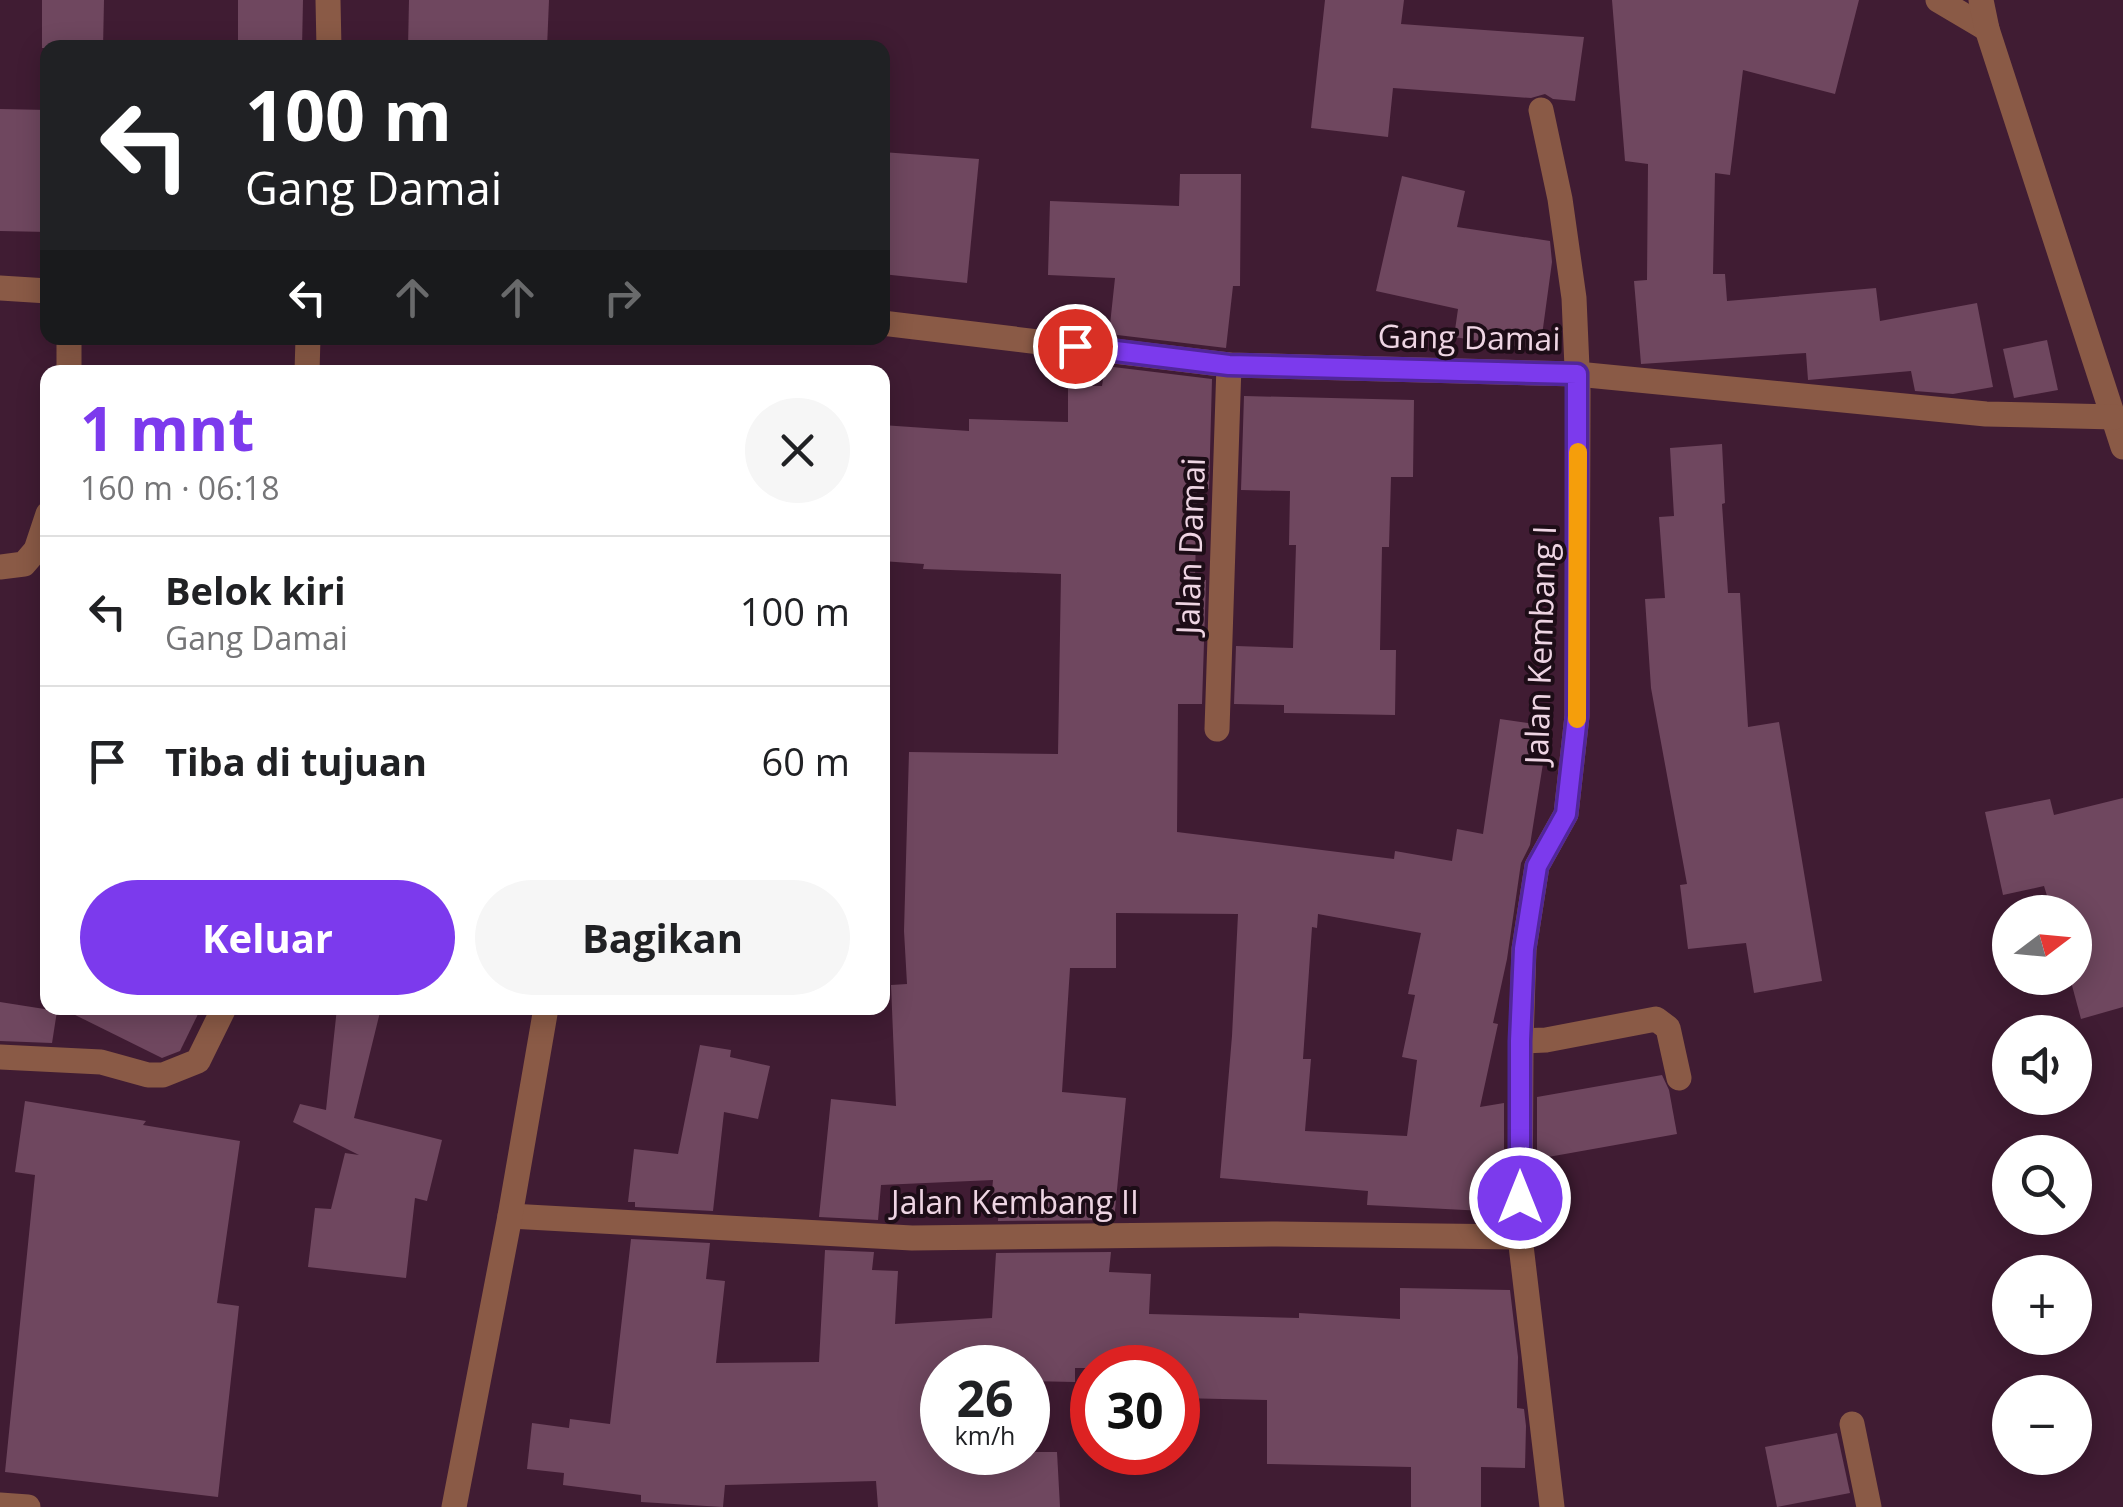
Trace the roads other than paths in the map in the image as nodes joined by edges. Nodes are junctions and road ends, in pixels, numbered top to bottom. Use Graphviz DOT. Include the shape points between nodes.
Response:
graph roads {
  1 [pos="328,0"];
  2 [pos="1938,0"];
  3 [pos="1981,0"];
  4 [pos="1987,29"];
  5 [pos="329,40"];
  6 [pos="1541,110"];
  7 [pos="0,288"];
  8 [pos="40,290"];
  9 [pos="890,324"];
  10 [pos="1229,365"];
  11 [pos="1577,374"];
  12 [pos="2115,417"];
  13 [pos="2123,447"];
  14 [pos="40,538"];
  15 [pos="0,567"];
  16 [pos="1218,729"];
  17 [pos="221,1015"];
  18 [pos="545,1015"];
  19 [pos="1520,1041"];
  20 [pos="0,1057"];
  21 [pos="1679,1078"];
  22 [pos="510,1216"];
  23 [pos="1520,1237"];
  24 [pos="1852,1424"];
  25 [pos="0,1505"];
  26 [pos="28,1507"];
  27 [pos="454,1507"];
  28 [pos="1552,1507"];
  29 [pos="1870,1507"];
  1 -- 5 [label="street"];
  2 -- 4 [label="street"];
  3 -- 4 [label="street"];
  4 -- 12 [label="street"];
  6 -- 11 [label="street, Jalan Kembang I" via="1574,298"];
  7 -- 8 [label="street"];
  9 -- 10 [label="street, Gang Damai"];
  10 -- 11 [label="street, Gang Damai"];
  10 -- 16 [label="street, Jalan Damai"];
  11 -- 12 [label="street, Gang Damai" via="1986,414"];
  11 -- 19 [label="street, Jalan Kembang I" via="1577,716 1566,814 1537,866"];
  12 -- 13 [label="street"];
  14 -- 15 [label="street" via="24,564"];
  17 -- 20 [label="street" via="198,1061 163,1075 101,1062"];
  18 -- 22 [label="street"];
  19 -- 21 [label="street" via="1656,1019 1668,1028"];
  19 -- 23 [label="street, Jalan Kembang I"];
  22 -- 23 [label="street, Jalan Kembang II" via="912,1238"];
  22 -- 27 [label="street"];
  23 -- 28 [label="street, Jalan Kembang I"];
  24 -- 29 [label="street"];
  25 -- 26 [label="street"];
}
